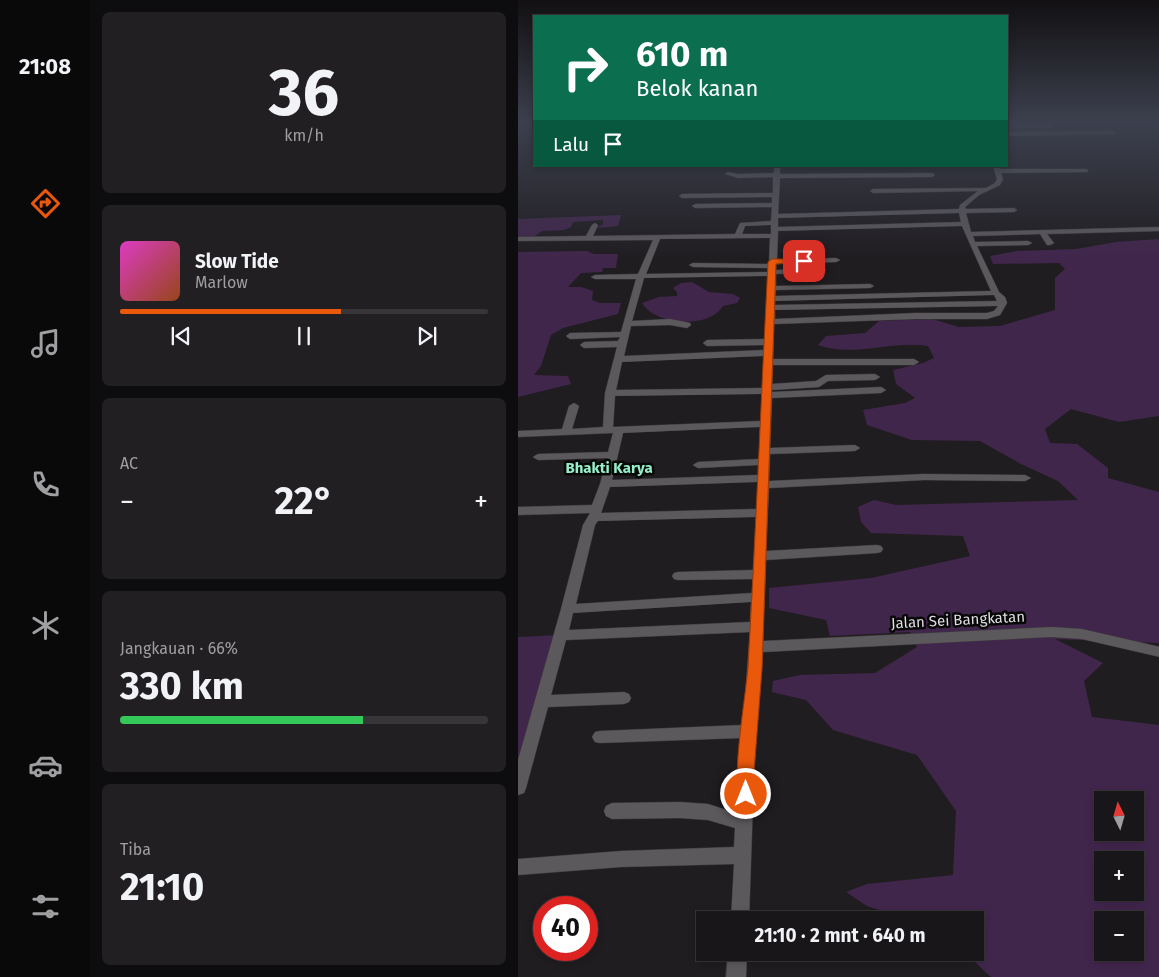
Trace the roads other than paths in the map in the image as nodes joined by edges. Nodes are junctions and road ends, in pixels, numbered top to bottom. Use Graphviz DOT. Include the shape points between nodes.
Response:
graph roads {
  1 [pos="998,169"];
  2 [pos="1086,171"];
  3 [pos="728,174"];
  4 [pos="932,175"];
  5 [pos="988,189"];
  6 [pos="690,190"];
  7 [pos="873,191"];
  8 [pos="682,196"];
  9 [pos="775,201"];
  10 [pos="695,206"];
  11 [pos="1014,210"];
  12 [pos="962,211"];
  13 [pos="964,224"];
  14 [pos="594,225"];
  15 [pos="627,227"];
  16 [pos="1160,229"];
  17 [pos="1042,232"];
  18 [pos="969,234"];
  19 [pos="738,237"];
  20 [pos="589,238"];
  21 [pos="624,238"];
  22 [pos="657,238"];
  23 [pos="518,240"];
  24 [pos="1028,243"];
  25 [pos="1050,243"];
  26 [pos="974,244"];
  27 [pos="836,260"];
  28 [pos="693,265"];
  29 [pos="822,270"];
  30 [pos="595,276"];
  31 [pos="641,276"];
  32 [pos="805,278"];
  33 [pos="870,286"];
  34 [pos="771,288"];
  35 [pos="996,293"];
  36 [pos="1003,303"];
  37 [pos="837,312"];
  38 [pos="627,324"];
  39 [pos="687,325"];
  40 [pos="570,336"];
  41 [pos="624,339"];
  42 [pos="707,343"];
  43 [pos="584,345"];
  44 [pos="769,352"];
  45 [pos="619,359"];
  46 [pos="914,362"];
  47 [pos="875,377"];
  48 [pos="881,390"];
  49 [pos="768,391"];
  50 [pos="610,393"];
  51 [pos="574,406"];
  52 [pos="765,424"];
  53 [pos="613,429"];
  54 [pos="566,432"];
  55 [pos="518,434"];
  56 [pos="855,448"];
  57 [pos="612,455"];
  58 [pos="538,457"];
  59 [pos="764,457"];
  60 [pos="698,465"];
  61 [pos="1025,478"];
  62 [pos="763,481"];
  63 [pos="606,484"];
  64 [pos="518,511"];
  65 [pos="595,513"];
  66 [pos="760,513"];
  67 [pos="877,550"];
  68 [pos="759,556"];
  69 [pos="758,574"];
  70 [pos="678,576"];
  71 [pos="758,597"];
  72 [pos="568,610"];
  73 [pos="756,627"];
  74 [pos="561,635"];
  75 [pos="756,647"];
  76 [pos="1160,652"];
  77 [pos="624,698"];
  78 [pos="544,701"];
  79 [pos="750,731"];
  80 [pos="600,737"];
  81 [pos="518,788"];
  82 [pos="612,811"];
  83 [pos="745,823"];
  84 [pos="742,855"];
  85 [pos="518,867"];
  86 [pos="740,911"];
  87 [pos="737,961"];
  88 [pos="736,977"];
  1 -- 2 [label="street"];
  1 -- 5 [label="street" via="998,184"];
  3 -- 9 [label="street" via="738,176"];
  4 -- 9 [label="street"];
  5 -- 7 [label="street"];
  5 -- 12 [label="street" via="968,200"];
  6 -- 9 [label="street"];
  8 -- 9 [label="street"];
  9 -- 10 [label="street"];
  9 -- 12 [label="street"];
  9 -- 13 [label="street"];
  9 -- 19 [label="street"];
  9 -- 19 [label="street" via="742,224"];
  9 -- 34 [label="street"];
  11 -- 12 [label="street"];
  12 -- 13 [label="street"];
  13 -- 18 [label="street"];
  14 -- 20 [label="street"];
  15 -- 21 [label="street"];
  16 -- 17 [label="street"];
  17 -- 18 [label="street"];
  17 -- 25 [label="street"];
  18 -- 26 [label="street"];
  19 -- 22 [label="street"];
  20 -- 21 [label="street"];
  20 -- 23 [label="street"];
  21 -- 22 [label="street"];
  22 -- 31 [label="street"];
  24 -- 26 [label="street"];
  26 -- 35 [label="street"];
  27 -- 34 [label="street"];
  28 -- 34 [label="street"];
  29 -- 34 [label="street"];
  30 -- 31 [label="street"];
  31 -- 34 [label="street"];
  31 -- 38 [label="street"];
  32 -- 34 [label="street"];
  33 -- 34 [label="street"];
  34 -- 35 [label="street"];
  34 -- 36 [label="street"];
  34 -- 36 [label="street" via="916,316 987,316 1001,310"];
  34 -- 37 [label="street"];
  34 -- 44 [label="street"];
  35 -- 36 [label="street"];
  38 -- 39 [label="street" via="670,322"];
  38 -- 41 [label="street"];
  40 -- 41 [label="street"];
  41 -- 43 [label="street"];
  41 -- 45 [label="street"];
  42 -- 44 [label="street"];
  44 -- 45 [label="street"];
  44 -- 46 [label="street"];
  44 -- 49 [label="street"];
  45 -- 50 [label="street"];
  47 -- 49 [label="street" via="826,378 819,384"];
  48 -- 49 [label="street"];
  49 -- 50 [label="street"];
  49 -- 52 [label="street"];
  50 -- 53 [label="street"];
  51 -- 54 [label="street"];
  52 -- 53 [label="street"];
  52 -- 59 [label="street"];
  53 -- 54 [label="street"];
  53 -- 57 [label="street"];
  54 -- 55 [label="street"];
  56 -- 59 [label="street"];
  57 -- 58 [label="street"];
  57 -- 63 [label="street"];
  59 -- 60 [label="street"];
  59 -- 62 [label="street"];
  61 -- 62 [label="street"];
  62 -- 63 [label="street"];
  62 -- 66 [label="street"];
  63 -- 65 [label="street"];
  64 -- 65 [label="street"];
  65 -- 66 [label="street"];
  65 -- 72 [label="street" via="589,525"];
  66 -- 68 [label="street"];
  67 -- 68 [label="street"];
  68 -- 69 [label="street"];
  69 -- 70 [label="street"];
  69 -- 71 [label="street"];
  71 -- 72 [label="street"];
  71 -- 73 [label="street"];
  72 -- 74 [label="street"];
  73 -- 74 [label="street"];
  73 -- 75 [label="street"];
  74 -- 78 [label="street"];
  75 -- 76 [label="street, Jalan Sei Bangkatan" via="1052,632 1082,634"];
  75 -- 79 [label="street"];
  77 -- 78 [label="street"];
  78 -- 81 [label="street"];
  79 -- 80 [label="street"];
  79 -- 83 [label="street"];
  82 -- 83 [label="street" via="690,810"];
  83 -- 84 [label="street"];
  84 -- 85 [label="street"];
  84 -- 86 [label="street"];
  87 -- 88 [label="street"];
}
